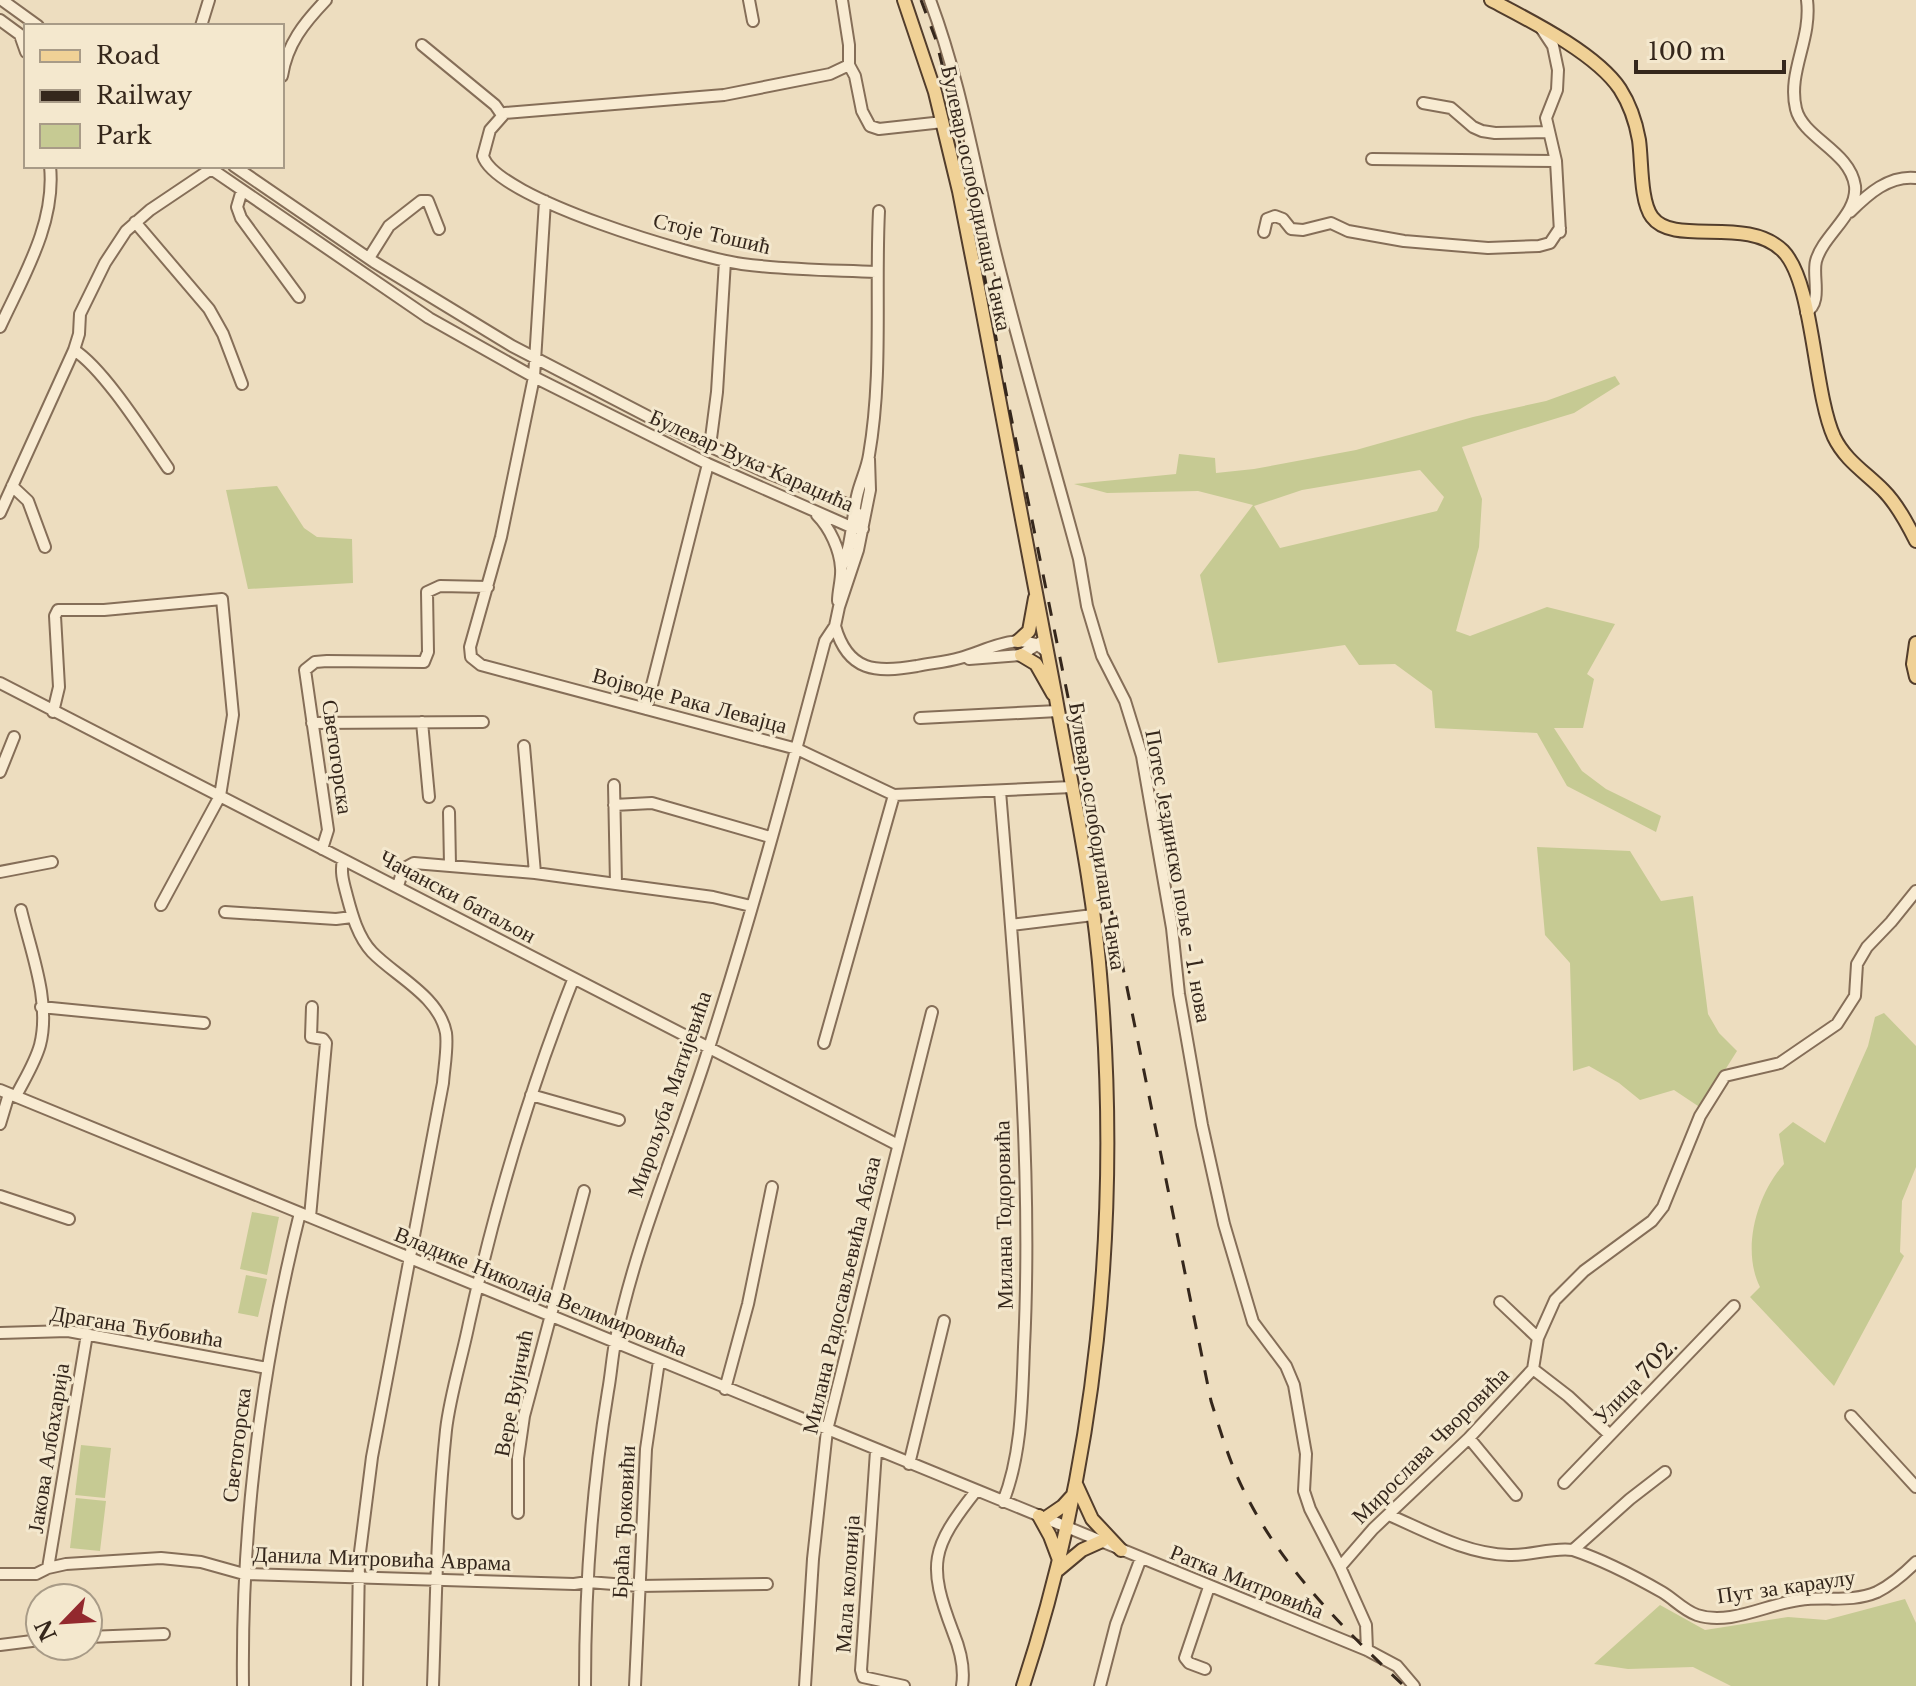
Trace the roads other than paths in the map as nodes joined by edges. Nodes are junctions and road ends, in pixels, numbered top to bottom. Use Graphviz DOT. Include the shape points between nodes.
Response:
graph roads {
  1 [pos="2,0"];
  2 [pos="209,0"];
  3 [pos="326,0"];
  4 [pos="749,0"];
  5 [pos="842,0"];
  6 [pos="904,0"];
  7 [pos="930,0"];
  8 [pos="1491,0"];
  9 [pos="1807,0"];
  10 [pos="0,20"];
  11 [pos="753,21"];
  12 [pos="35,24"];
  13 [pos="202,24"];
  14 [pos="1541,27"];
  15 [pos="23,37"];
  16 [pos="422,45"];
  17 [pos="284,64"];
  18 [pos="849,65"];
  19 [pos="1423,103"];
  20 [pos="502,115"];
  21 [pos="943,122"];
  22 [pos="1549,132"];
  23 [pos="1372,159"];
  24 [pos="1556,161"];
  25 [pos="50,168"];
  26 [pos="209,168"];
  27 [pos="237,168"];
  28 [pos="1916,178"];
  29 [pos="242,190"];
  30 [pos="545,201"];
  31 [pos="879,211"];
  32 [pos="135,222"];
  33 [pos="1837,225"];
  34 [pos="439,229"];
  35 [pos="1264,232"];
  36 [pos="369,258"];
  37 [pos="725,261"];
  38 [pos="876,272"];
  39 [pos="299,297"];
  40 [pos="1806,312"];
  41 [pos="0,327"];
  42 [pos="74,350"];
  43 [pos="535,357"];
  44 [pos="534,377"];
  45 [pos="242,384"];
  46 [pos="710,446"];
  47 [pos="869,459"];
  48 [pos="708,464"];
  49 [pos="168,468"];
  50 [pos="12,486"];
  51 [pos="854,509"];
  52 [pos="812,510"];
  53 [pos="0,513"];
  54 [pos="857,528"];
  55 [pos="1916,541"];
  56 [pos="45,547"];
  57 [pos="841,568"];
  58 [pos="488,587"];
  59 [pos="1037,595"];
  60 [pos="839,607"];
  61 [pos="835,626"];
  62 [pos="1018,641"];
  63 [pos="1916,643"];
  64 [pos="1043,645"];
  65 [pos="1021,655"];
  66 [pos="963,658"];
  67 [pos="1916,677"];
  68 [pos="0,683"];
  69 [pos="1055,697"];
  70 [pos="646,709"];
  71 [pos="1058,711"];
  72 [pos="53,712"];
  73 [pos="920,718"];
  74 [pos="422,722"];
  75 [pos="483,722"];
  76 [pos="312,723"];
  77 [pos="14,737"];
  78 [pos="524,746"];
  79 [pos="797,749"];
  80 [pos="0,772"];
  81 [pos="614,785"];
  82 [pos="1072,787"];
  83 [pos="1000,791"];
  84 [pos="894,795"];
  85 [pos="220,796"];
  86 [pos="429,797"];
  87 [pos="614,805"];
  88 [pos="449,812"];
  89 [pos="770,837"];
  90 [pos="322,849"];
  91 [pos="343,860"];
  92 [pos="52,862"];
  93 [pos="450,865"];
  94 [pos="0,872"];
  95 [pos="535,873"];
  96 [pos="616,884"];
  97 [pos="398,886"];
  98 [pos="1916,891"];
  99 [pos="161,905"];
  100 [pos="751,906"];
  101 [pos="21,910"];
  102 [pos="225,912"];
  103 [pos="1093,915"];
  104 [pos="352,917"];
  105 [pos="1011,925"];
  106 [pos="573,980"];
  107 [pos="41,1007"];
  108 [pos="312,1007"];
  109 [pos="932,1012"];
  110 [pos="204,1023"];
  111 [pos="824,1043"];
  112 [pos="708,1048"];
  113 [pos="8,1093"];
  114 [pos="531,1095"];
  115 [pos="619,1120"];
  116 [pos="0,1124"];
  117 [pos="898,1145"];
  118 [pos="772,1187"];
  119 [pos="584,1191"];
  120 [pos="0,1196"];
  121 [pos="305,1215"];
  122 [pos="69,1219"];
  123 [pos="410,1259"];
  124 [pos="478,1286"];
  125 [pos="1500,1302"];
  126 [pos="1734,1306"];
  127 [pos="549,1316"];
  128 [pos="944,1321"];
  129 [pos="0,1333"];
  130 [pos="87,1334"];
  131 [pos="1538,1338"];
  132 [pos="615,1343"];
  133 [pos="659,1361"];
  134 [pos="267,1368"];
  135 [pos="1533,1369"];
  136 [pos="725,1389"];
  137 [pos="1851,1416"];
  138 [pos="827,1430"];
  139 [pos="1610,1435"];
  140 [pos="1469,1438"];
  141 [pos="876,1451"];
  142 [pos="909,1464"];
  143 [pos="1665,1472"];
  144 [pos="1564,1483"];
  145 [pos="1916,1487"];
  146 [pos="1075,1489"];
  147 [pos="976,1491"];
  148 [pos="1516,1495"];
  149 [pos="1003,1502"];
  150 [pos="518,1513"];
  151 [pos="1389,1515"];
  152 [pos="1042,1518"];
  153 [pos="1067,1527"];
  154 [pos="1102,1541"];
  155 [pos="1121,1550"];
  156 [pos="1573,1550"];
  157 [pos="1141,1558"];
  158 [pos="1916,1562"];
  159 [pos="1059,1566"];
  160 [pos="1340,1567"];
  161 [pos="48,1568"];
  162 [pos="0,1574"];
  163 [pos="244,1574"];
  164 [pos="358,1577"];
  165 [pos="436,1578"];
  166 [pos="588,1582"];
  167 [pos="767,1584"];
  168 [pos="639,1586"];
  169 [pos="1209,1587"];
  170 [pos="164,1634"];
  171 [pos="104,1636"];
  172 [pos="24,1642"];
  173 [pos="0,1645"];
  174 [pos="1367,1650"];
  175 [pos="1205,1669"];
  176 [pos="1411,1682"];
  177 [pos="243,1686"];
  178 [pos="357,1686"];
  179 [pos="433,1686"];
  180 [pos="585,1686"];
  181 [pos="635,1686"];
  182 [pos="805,1686"];
  183 [pos="904,1686"];
  184 [pos="962,1686"];
  185 [pos="1023,1686"];
  186 [pos="1100,1686"];
  1 -- 12 [label="street"];
  2 -- 13 [label="street"];
  3 -- 17 [label="street" via="292,43"];
  4 -- 11 [label="street"];
  5 -- 18 [label="street"];
  6 -- 21 [label="main road, Булевар ослободилаца Чачка"];
  7 -- 160 [label="street, Потес Јездинско поље - 1. нова" via="959,93 1087,606 1142,756 1179,994 1224,1224 1253,1322 1294,1385 1306,1454 1304,1491"];
  8 -- 14 [label="main road"];
  9 -- 33 [label="street" via="1808,26 1795,74 1796,111 1853,179 1854,196"];
  10 -- 15 [label="street"];
  14 -- 22 [label="street" via="1553,46 1558,70 1546,118"];
  14 -- 40 [label="main road" via="1602,69 1620,90 1638,136 1646,202 1659,225 1769,240 1792,264"];
  16 -- 20 [label="street"];
  18 -- 20 [label="street" via="830,74 724,95"];
  18 -- 21 [label="street" via="873,129"];
  19 -- 22 [label="street" via="1451,108 1482,131"];
  20 -- 30 [label="street, Стоје Тошић" via="490,130 485,162"];
  21 -- 59 [label="main road, Булевар ослободилаца Чачка"];
  22 -- 24 [label="street"];
  23 -- 24 [label="street"];
  24 -- 35 [label="street" via="1560,233 1539,246 1404,241 1331,223 1291,229 1275,216 1267,219"];
  25 -- 41 [label="street" via="45,221"];
  26 -- 29 [label="street, Булевар Вука Караџића"];
  26 -- 32 [label="street"];
  27 -- 36 [label="street, Булевар Вука Караџића"];
  28 -- 33 [label="street" via="1898,178 1877,189"];
  29 -- 39 [label="street" via="237,207 241,218"];
  29 -- 44 [label="street, Булевар Вука Караџића" via="429,318"];
  30 -- 37 [label="street, Стоје Тошић" via="638,237"];
  30 -- 43 [label="street"];
  31 -- 38 [label="street"];
  32 -- 42 [label="street" via="115,246 80,314"];
  32 -- 45 [label="street" via="209,309"];
  33 -- 40 [label="street" via="1816,259 1815,302"];
  34 -- 36 [label="street" via="428,201 421,201 389,226"];
  36 -- 43 [label="street, Булевар Вука Караџића"];
  37 -- 38 [label="street, Стоје Тошић"];
  37 -- 46 [label="street"];
  38 -- 47 [label="street" via="877,365"];
  40 -- 55 [label="main road" via="1833,435 1849,460 1884,491"];
  42 -- 49 [label="street" via="118,398"];
  42 -- 50 [label="street"];
  43 -- 44 [label="street"];
  43 -- 46 [label="street, Булевар Вука Караџића"];
  44 -- 48 [label="street, Булевар Вука Караџића"];
  44 -- 58 [label="street"];
  46 -- 51 [label="street, Булевар Вука Караџића"];
  47 -- 51 [label="street"];
  47 -- 54 [label="street" via="870,490"];
  48 -- 52 [label="street, Булевар Вука Караџића"];
  48 -- 70 [label="street"];
  50 -- 53 [label="street"];
  50 -- 56 [label="street" via="31,506"];
  51 -- 54 [label="street, Булевар Вука Караџића"];
  52 -- 54 [label="street, Булевар Вука Караџића"];
  52 -- 57 [label="street" via="828,529"];
  54 -- 57 [label="street"];
  54 -- 60 [label="street, Мирољуба Матијевића" via="854,565"];
  57 -- 60 [label="street"];
  58 -- 70 [label="street, Војводе Рака Левајца" via="470,647 471,657 481,665"];
  58 -- 76 [label="street, Светогорска" via="440,586 427,592 424,662 315,662 305,670"];
  59 -- 62 [label="main road" via="1029,631"];
  59 -- 64 [label="main road, Булевар ослободилаца Чачка"];
  60 -- 61 [label="street, Мирољуба Матијевића"];
  61 -- 66 [label="street" via="851,656 874,670"];
  61 -- 79 [label="street, Мирољуба Матијевића" via="825,641"];
  62 -- 64 [label="street"];
  62 -- 66 [label="street"];
  63 -- 67 [label="main road"];
  64 -- 65 [label="street"];
  64 -- 69 [label="main road, Булевар ослободилаца Чачка"];
  65 -- 66 [label="street"];
  65 -- 69 [label="main road" via="1032,659"];
  68 -- 72 [label="street, Чачански батаљон"];
  69 -- 71 [label="main road, Булевар ослободилаца Чачка"];
  70 -- 79 [label="street, Војводе Рака Левајца"];
  71 -- 73 [label="street"];
  71 -- 82 [label="main road, Булевар ослободилаца Чачка"];
  72 -- 85 [label="street, Чачански батаљон"];
  72 -- 85 [label="street" via="59,687 58,610 222,599 233,715"];
  74 -- 75 [label="street"];
  74 -- 76 [label="street"];
  74 -- 86 [label="street"];
  76 -- 90 [label="street, Светогорска" via="328,830"];
  77 -- 80 [label="street"];
  78 -- 95 [label="street"];
  79 -- 84 [label="street, Војводе Рака Левајца"];
  79 -- 89 [label="street, Мирољуба Матијевића"];
  81 -- 87 [label="street"];
  82 -- 83 [label="street, Војводе Рака Левајца"];
  82 -- 103 [label="main road, Булевар ослободилаца Чачка"];
  83 -- 84 [label="street, Војводе Рака Левајца"];
  83 -- 105 [label="street, Милана Тодоровића"];
  84 -- 111 [label="street"];
  85 -- 90 [label="street, Чачански батаљон"];
  85 -- 99 [label="street"];
  87 -- 89 [label="street" via="652,803"];
  87 -- 96 [label="street"];
  88 -- 93 [label="street"];
  89 -- 100 [label="street, Мирољуба Матијевића"];
  90 -- 91 [label="street, Чачански батаљон"];
  91 -- 97 [label="street, Чачански батаљон"];
  91 -- 104 [label="street"];
  92 -- 94 [label="street"];
  93 -- 95 [label="street"];
  93 -- 97 [label="street" via="410,863"];
  95 -- 96 [label="street"];
  96 -- 100 [label="street"];
  97 -- 106 [label="street, Чачански батаљон"];
  98 -- 131 [label="street, Мирослава Чворовића" via="1867,947 1857,964 1855,996 1837,1024 1780,1063 1725,1076 1700,1116 1663,1207 1555,1300"];
  100 -- 112 [label="street, Мирољуба Матијевића"];
  101 -- 107 [label="street"];
  102 -- 104 [label="street"];
  103 -- 105 [label="street"];
  103 -- 146 [label="main road, Булевар ослободилаца Чачка" via="1107,1097 1106,1220 1099,1327"];
  104 -- 123 [label="street" via="370,950 415,987 446,1034 443,1083"];
  105 -- 149 [label="street, Милана Тодоровића" via="1026,1286 1017,1442"];
  106 -- 112 [label="street, Чачански батаљон"];
  106 -- 114 [label="street"];
  107 -- 110 [label="street"];
  107 -- 113 [label="street" via="40,1045"];
  108 -- 121 [label="street, Светогорска" via="311,1037 326,1043"];
  109 -- 117 [label="street, Милана Радосављевића Абаза"];
  112 -- 117 [label="street, Чачански батаљон"];
  112 -- 132 [label="street, Мирољуба Матијевића" via="631,1272"];
  113 -- 116 [label="street"];
  113 -- 121 [label="street, Владике Николаја Велимировића"];
  114 -- 115 [label="street"];
  114 -- 124 [label="street"];
  117 -- 138 [label="street, Милана Радосављевића Абаза"];
  118 -- 136 [label="street"];
  119 -- 127 [label="street, Вере Вујичић"];
  120 -- 122 [label="street"];
  121 -- 123 [label="street, Владике Николаја Велимировића"];
  121 -- 134 [label="street, Светогорска"];
  123 -- 124 [label="street, Владике Николаја Велимировића"];
  123 -- 164 [label="street" via="377,1422"];
  124 -- 127 [label="street, Владике Николаја Велимировића"];
  124 -- 165 [label="street" via="447,1428"];
  125 -- 131 [label="street"];
  126 -- 139 [label="street, Улица 702."];
  127 -- 132 [label="street, Владике Николаја Велимировића"];
  127 -- 150 [label="street, Вере Вујичић" via="522,1428"];
  128 -- 142 [label="street"];
  129 -- 130 [label="street, Драгана Ћубовића"];
  130 -- 134 [label="street, Драгана Ћубовића"];
  130 -- 161 [label="street, Јакова Албахарија"];
  131 -- 135 [label="street, Мирослава Чворовића"];
  132 -- 133 [label="street, Владике Николаја Велимировића"];
  132 -- 166 [label="street, Мирољуба Матијевића" via="596,1472"];
  133 -- 136 [label="street, Владике Николаја Велимировића"];
  133 -- 168 [label="street, Браћа Ђоковићи" via="646,1449"];
  134 -- 163 [label="street, Светогорска"];
  135 -- 139 [label="street"];
  135 -- 140 [label="street, Мирослава Чворовића"];
  136 -- 138 [label="street, Владике Николаја Велимировића"];
  137 -- 145 [label="street"];
  138 -- 141 [label="street, Владике Николаја Велимировића"];
  138 -- 182 [label="street, Милана Радосављевића Абаза"];
  139 -- 144 [label="street, Улица 702."];
  140 -- 148 [label="street"];
  140 -- 151 [label="street, Мирослава Чворовића"];
  141 -- 142 [label="street, Владике Николаја Велимировића"];
  141 -- 183 [label="street, Мала колонија" via="861,1670 863,1677"];
  142 -- 147 [label="street, Владике Николаја Велимировића"];
  143 -- 156 [label="street"];
  146 -- 152 [label="main road" via="1063,1506"];
  146 -- 153 [label="main road, Булевар ослободилаца Чачка"];
  146 -- 155 [label="main road" via="1092,1519"];
  147 -- 149 [label="street, Владике Николаја Велимировића"];
  147 -- 184 [label="street" via="947,1528 936,1572 962,1664"];
  149 -- 152 [label="street, Владике Николаја Велимировића"];
  151 -- 156 [label="street, Пут за караулу" via="1483,1553"];
  151 -- 160 [label="street, Мирослава Чворовића"];
  152 -- 153 [label="street, Владике Николаја Велимировића"];
  152 -- 159 [label="main road"];
  153 -- 154 [label="street, Ратка Митровића"];
  153 -- 159 [label="main road, Булевар ослободилаца Чачка"];
  154 -- 155 [label="street, Ратка Митровића"];
  154 -- 159 [label="main road"];
  155 -- 157 [label="street, Ратка Митровића"];
  156 -- 158 [label="street, Пут за караулу" via="1635,1577 1701,1617 1727,1617 1796,1600 1848,1600 1878,1592"];
  157 -- 169 [label="street, Ратка Митровића"];
  157 -- 186 [label="street"];
  159 -- 185 [label="main road, Булевар ослободилаца Чачка"];
  160 -- 174 [label="street, Потес Јездинско поље - 1. нова" via="1368,1630"];
  161 -- 162 [label="street, Данила Митровића Аврама" via="36,1574"];
  161 -- 163 [label="street, Данила Митровића Аврама" via="161,1558"];
  163 -- 164 [label="street, Данила Митровића Аврама"];
  163 -- 177 [label="street, Светогорска"];
  164 -- 165 [label="street, Данила Митровића Аврама"];
  164 -- 178 [label="street"];
  165 -- 166 [label="street, Данила Митровића Аврама"];
  165 -- 179 [label="street"];
  166 -- 168 [label="street, Данила Митровића Аврама"];
  166 -- 180 [label="street, Мирољуба Матијевића"];
  167 -- 168 [label="street, Данила Митровића Аврама"];
  168 -- 181 [label="street, Браћа Ђоковићи"];
  169 -- 174 [label="street, Ратка Митровића"];
  169 -- 175 [label="street" via="1185,1658"];
  170 -- 171 [label="street"];
  172 -- 173 [label="street"];
  174 -- 176 [label="street, Ратка Митровића" via="1390,1661"];
}
